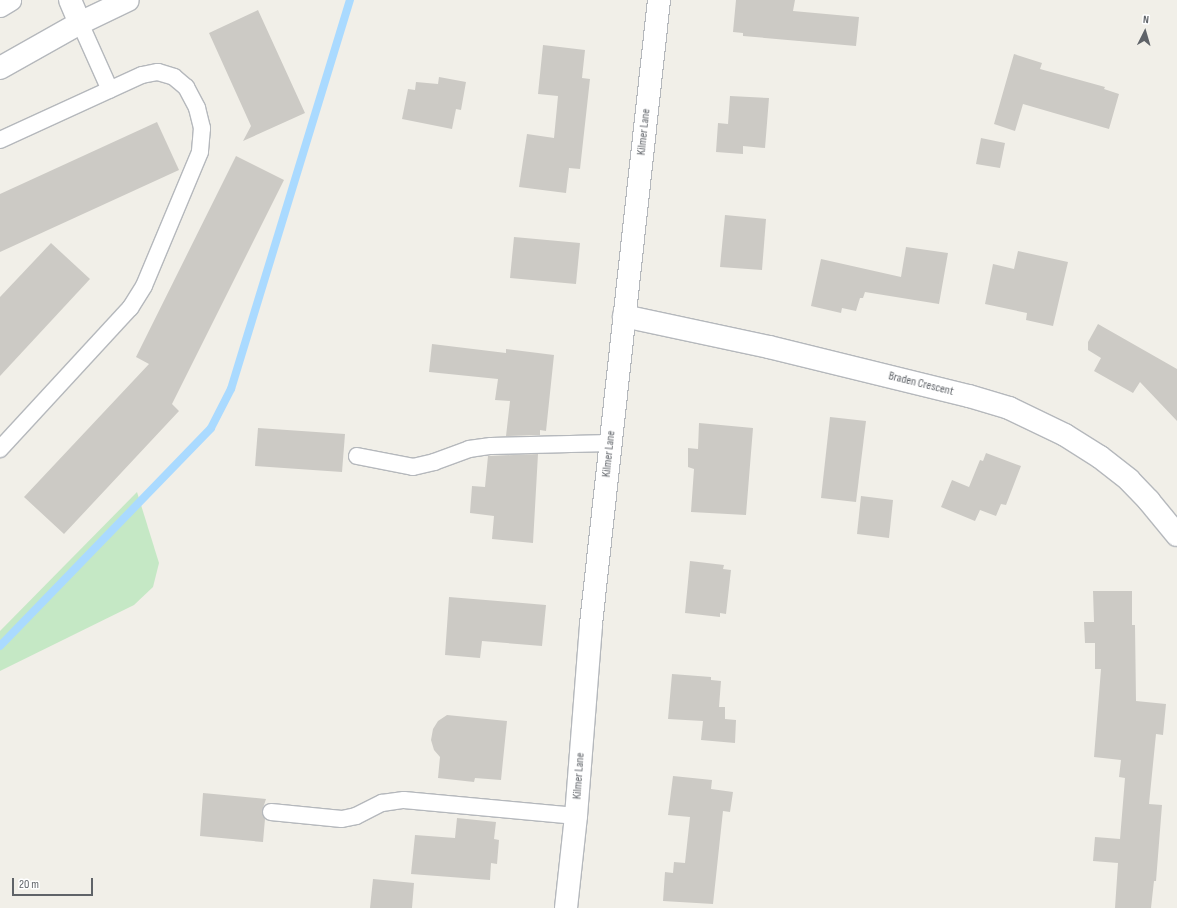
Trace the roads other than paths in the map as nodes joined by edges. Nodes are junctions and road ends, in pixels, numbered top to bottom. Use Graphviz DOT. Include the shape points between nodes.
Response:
graph roads {
  1 [pos="10,0"];
  2 [pos="70,0"];
  3 [pos="128,0"];
  4 [pos="659,0"];
  5 [pos="0,6"];
  6 [pos="80,23"];
  7 [pos="0,68"];
  8 [pos="110,90"];
  9 [pos="0,140"];
  10 [pos="624,316"];
  11 [pos="610,443"];
  12 [pos="0,449"];
  13 [pos="357,456"];
  14 [pos="1177,535"];
  15 [pos="271,812"];
  16 [pos="576,816"];
  17 [pos="566,908"];
  1 -- 5 [label="street"];
  2 -- 6 [label="street"];
  3 -- 6 [label="street"];
  4 -- 10 [label="street, Kilmer Lane"];
  6 -- 7 [label="street"];
  6 -- 8 [label="lane"];
  8 -- 9 [label="lane"];
  8 -- 12 [label="lane" via="142,75 158,72 174,77 186,87 197,108 202,128 200,152 144,286 130,308"];
  10 -- 11 [label="street, Kilmer Lane"];
  10 -- 14 [label="street, Braden Crescent" via="769,347 1009,408 1065,435 1100,457 1139,490"];
  11 -- 13 [label="lane" via="491,446 469,449 413,467"];
  11 -- 16 [label="street, Kilmer Lane" via="591,624"];
  15 -- 16 [label="lane" via="342,819 356,816 382,803 404,800"];
  16 -- 17 [label="street, Kilmer Lane"];
}
